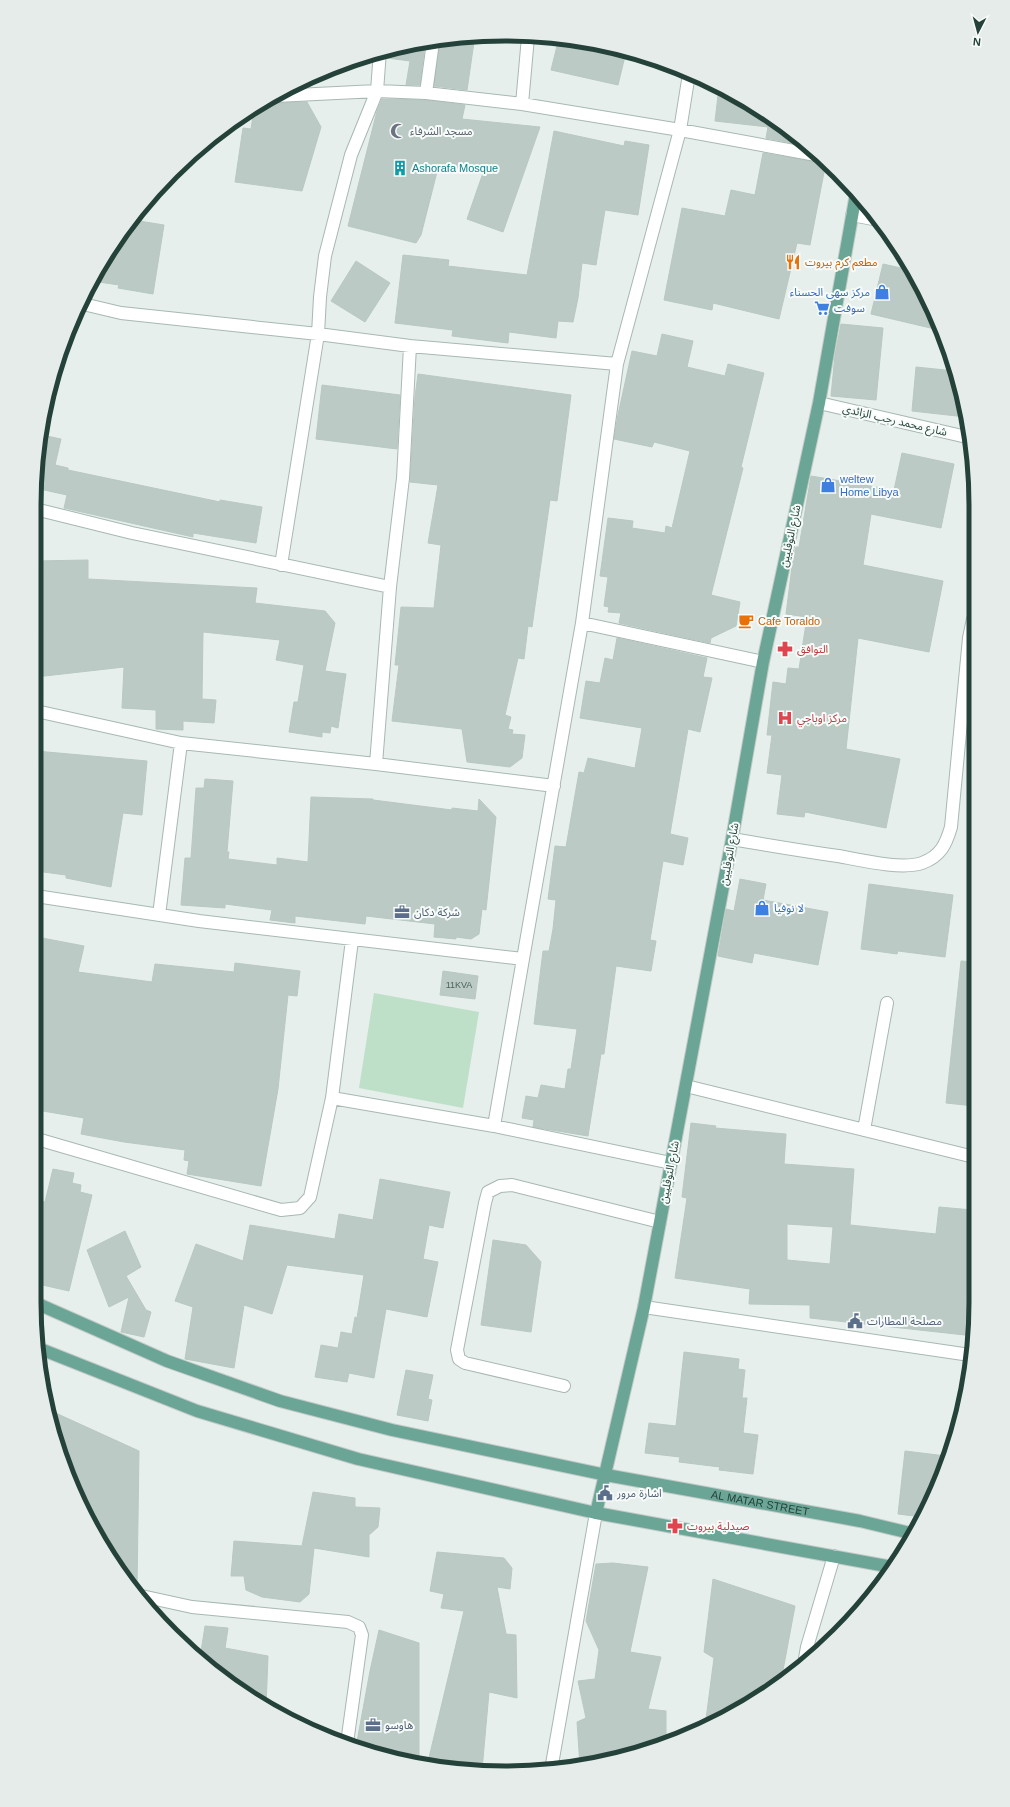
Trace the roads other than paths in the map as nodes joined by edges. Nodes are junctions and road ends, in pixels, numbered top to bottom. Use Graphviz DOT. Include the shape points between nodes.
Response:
graph roads {
  1 [pos="528,42"];
  2 [pos="433,47"];
  3 [pos="379,59"];
  4 [pos="688,79"];
  5 [pos="377,91"];
  6 [pos="426,94"];
  7 [pos="288,95"];
  8 [pos="522,104"];
  9 [pos="680,130"];
  10 [pos="808,154"];
  11 [pos="855,200"];
  12 [pos="852,215"];
  13 [pos="869,218"];
  14 [pos="87,305"];
  15 [pos="318,334"];
  16 [pos="410,346"];
  17 [pos="617,364"];
  18 [pos="819,403"];
  19 [pos="964,436"];
  20 [pos="41,510"];
  21 [pos="281,565"];
  22 [pos="390,587"];
  23 [pos="582,623"];
  24 [pos="969,657"];
  25 [pos="763,662"];
  26 [pos="41,712"];
  27 [pos="182,743"];
  28 [pos="376,764"];
  29 [pos="554,786"];
  30 [pos="732,839"];
  31 [pos="41,897"];
  32 [pos="159,915"];
  33 [pos="352,940"];
  34 [pos="523,959"];
  35 [pos="887,1003"];
  36 [pos="686,1086"];
  37 [pos="332,1098"];
  38 [pos="494,1126"];
  39 [pos="864,1130"];
  40 [pos="41,1140"];
  41 [pos="969,1156"];
  42 [pos="671,1163"];
  43 [pos="660,1222"];
  44 [pos="41,1305"];
  45 [pos="644,1307"];
  46 [pos="44,1350"];
  47 [pos="966,1354"];
  48 [pos="564,1386"];
  49 [pos="606,1475"];
  50 [pos="596,1513"];
  51 [pos="908,1533"];
  52 [pos="834,1556"];
  53 [pos="887,1566"];
  54 [pos="148,1597"];
  55 [pos="806,1655"];
  56 [pos="348,1738"];
  57 [pos="552,1763"];
  1 -- 8 [label="street"];
  2 -- 6 [label="street"];
  3 -- 5 [label="street"];
  4 -- 9 [label="street"];
  5 -- 6 [label="street"];
  5 -- 7 [label="street"];
  5 -- 15 [label="street" via="351,155 337,204 325,256"];
  6 -- 8 [label="street"];
  8 -- 9 [label="street"];
  9 -- 10 [label="street"];
  9 -- 17 [label="street"];
  11 -- 12 [label="main road, شارع النوفليين"];
  12 -- 13 [label="street"];
  12 -- 18 [label="main road, شارع النوفليين"];
  14 -- 15 [label="street" via="121,313"];
  15 -- 16 [label="street"];
  15 -- 21 [label="street"];
  16 -- 17 [label="street"];
  16 -- 22 [label="street" via="403,478"];
  17 -- 23 [label="street"];
  18 -- 19 [label="street, شارع محمد رجب الزائدي"];
  18 -- 25 [label="main road, شارع النوفليين"];
  20 -- 21 [label="street"];
  21 -- 22 [label="street"];
  22 -- 28 [label="street"];
  23 -- 25 [label="street"];
  23 -- 29 [label="street"];
  24 -- 30 [label="street" via="951,827 946,844 934,857 906,866"];
  25 -- 30 [label="main road, شارع النوفليين"];
  26 -- 27 [label="street"];
  27 -- 28 [label="street"];
  27 -- 32 [label="street"];
  28 -- 29 [label="street"];
  29 -- 34 [label="street"];
  30 -- 36 [label="main road, شارع النوفليين"];
  31 -- 32 [label="street"];
  32 -- 33 [label="street"];
  33 -- 34 [label="street"];
  33 -- 37 [label="street"];
  34 -- 38 [label="street"];
  35 -- 39 [label="street"];
  36 -- 39 [label="street"];
  36 -- 42 [label="main road, شارع النوفليين"];
  37 -- 38 [label="street"];
  37 -- 40 [label="street" via="310,1197 300,1208 282,1210"];
  38 -- 42 [label="street"];
  39 -- 41 [label="street"];
  42 -- 43 [label="main road, شارع النوفليين"];
  43 -- 45 [label="main road, شارع النوفليين"];
  43 -- 48 [label="street" via="512,1185 500,1186 488,1192 457,1350 459,1359 465,1363"];
  44 -- 49 [label="main road, AL MATAR STREET" via="167,1361 280,1401 392,1430"];
  45 -- 47 [label="street"];
  45 -- 49 [label="main road, شارع النوفليين"];
  46 -- 50 [label="main road" via="197,1411 262,1431 358,1459"];
  49 -- 50 [label="main road, شارع النوفليين"];
  49 -- 51 [label="main road, AL MATAR STREET" via="860,1521"];
  50 -- 52 [label="main road"];
  50 -- 57 [label="street"];
  52 -- 53 [label="main road"];
  52 -- 55 [label="street"];
  54 -- 56 [label="street" via="192,1607 348,1622 359,1627 362,1635"];
}
